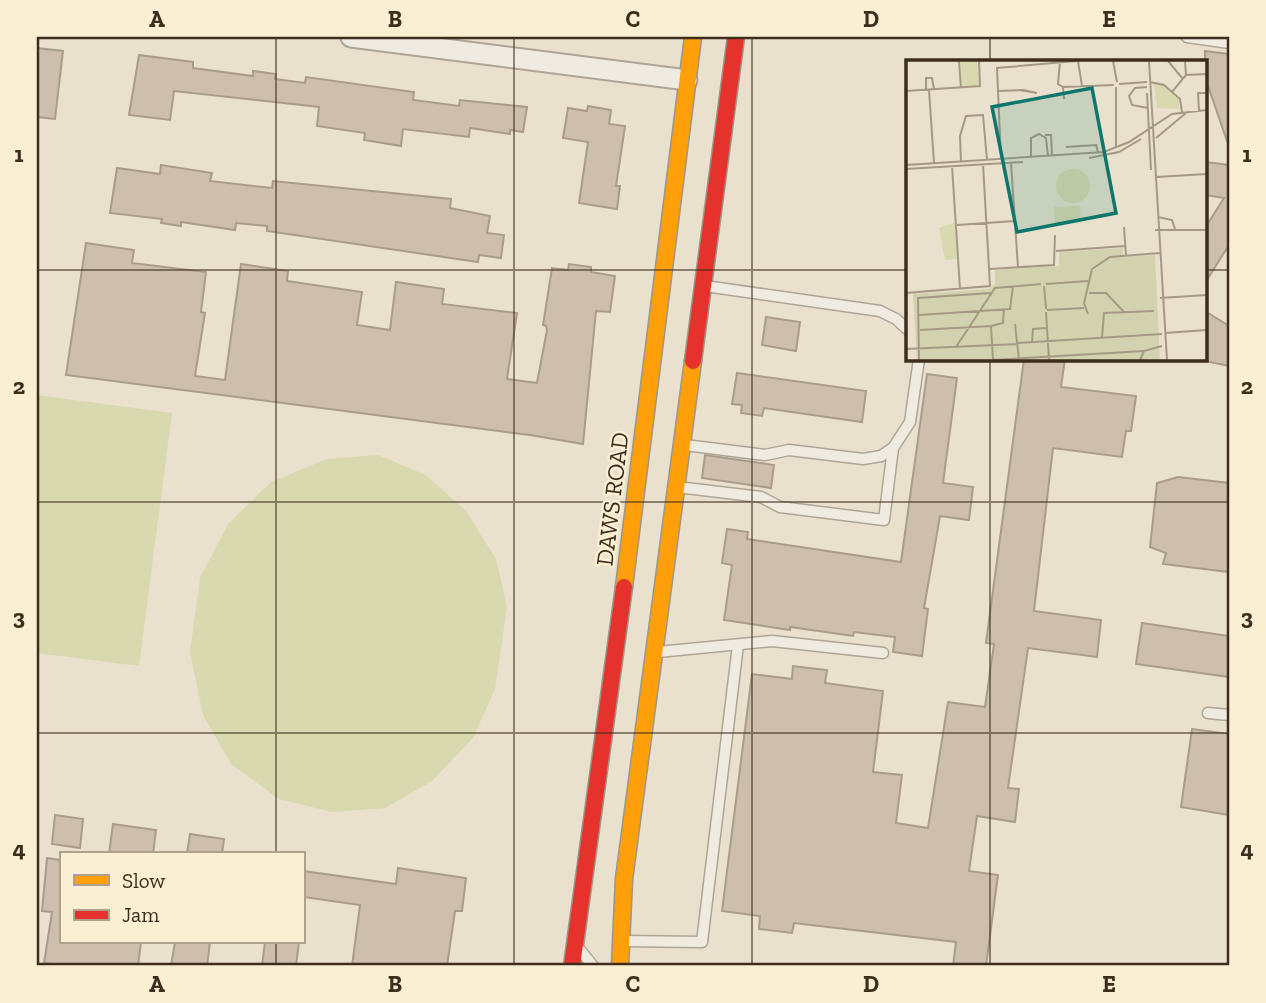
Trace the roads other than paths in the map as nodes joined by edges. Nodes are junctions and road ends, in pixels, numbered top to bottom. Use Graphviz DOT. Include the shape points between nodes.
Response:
graph roads {
  1 [pos="351,37"];
  2 [pos="693,37"];
  3 [pos="727,37"];
  4 [pos="736,37"];
  5 [pos="1187,37"];
  6 [pos="1229,43"];
  7 [pos="717,54"];
  8 [pos="706,68"];
  9 [pos="687,80"];
  10 [pos="723,138"];
  11 [pos="703,286"];
  12 [pos="906,328"];
  13 [pos="919,360"];
  14 [pos="682,445"];
  15 [pos="893,448"];
  16 [pos="639,463"];
  17 [pos="677,486"];
  18 [pos="621,612"];
  19 [pos="738,645"];
  20 [pos="655,653"];
  21 [pos="883,653"];
  22 [pos="639,673"];
  23 [pos="1208,713"];
  24 [pos="1229,715"];
  25 [pos="592,811"];
  26 [pos="621,941"];
  27 [pos="574,944"];
  28 [pos="572,966"];
  29 [pos="593,966"];
  30 [pos="620,966"];
  1 -- 9 [label="street"];
  2 -- 9 [label="main road, DAWS ROAD"];
  3 -- 7 [label="main road"];
  4 -- 10 [label="main road"];
  5 -- 6 [label="lane"];
  8 -- 9 [label="main road"];
  9 -- 10 [label="main road" via="707,105"];
  9 -- 16 [label="main road, DAWS ROAD"];
  10 -- 11 [label="main road"];
  11 -- 12 [label="lane" via="880,312"];
  11 -- 14 [label="main road"];
  13 -- 15 [label="lane" via="910,422"];
  14 -- 15 [label="lane" via="765,455 789,450 863,459"];
  14 -- 16 [label="main road"];
  14 -- 17 [label="main road"];
  15 -- 17 [label="lane" via="884,520 780,507 761,497"];
  16 -- 17 [label="main road"];
  16 -- 18 [label="main road, DAWS ROAD"];
  17 -- 20 [label="main road"];
  18 -- 20 [label="main road"];
  18 -- 25 [label="main road, DAWS ROAD"];
  19 -- 20 [label="lane"];
  19 -- 21 [label="lane" via="772,641"];
  19 -- 26 [label="lane" via="702,942"];
  20 -- 22 [label="main road"];
  22 -- 25 [label="main road"];
  22 -- 26 [label="main road"];
  23 -- 24 [label="lane"];
  25 -- 27 [label="main road, DAWS ROAD"];
  26 -- 30 [label="main road"];
  27 -- 28 [label="main road, DAWS ROAD"];
  27 -- 29 [label="lane"];
}
